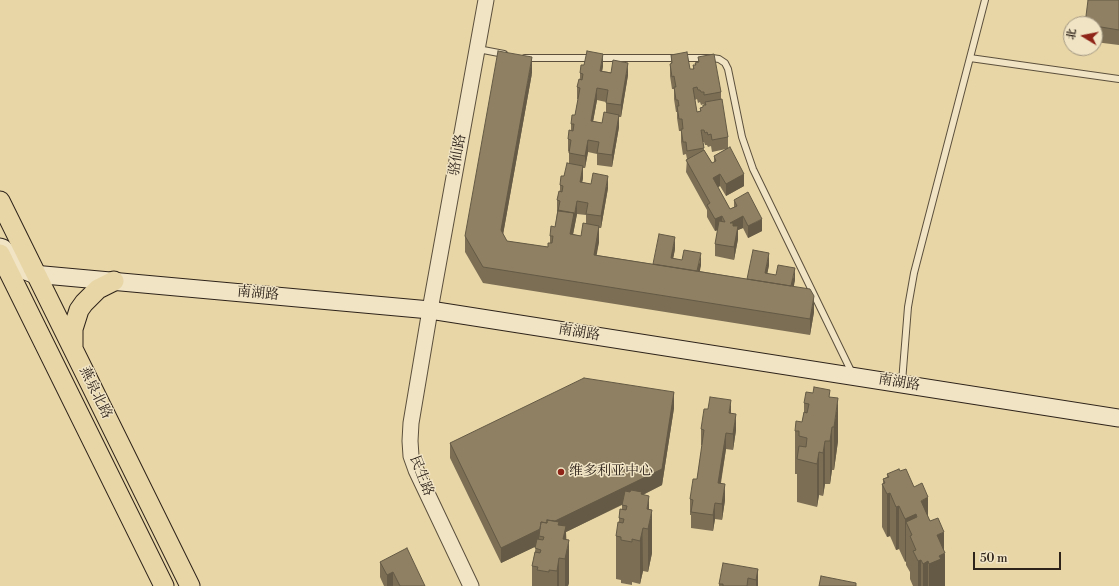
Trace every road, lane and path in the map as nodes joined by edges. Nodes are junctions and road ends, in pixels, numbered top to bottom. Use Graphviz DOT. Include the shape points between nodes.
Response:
graph roads {
  1 [pos="486,0"];
  2 [pos="985,0"];
  3 [pos="477,49"];
  4 [pos="513,56"];
  5 [pos="520,57"];
  6 [pos="970,58"];
  7 [pos="1119,79"];
  8 [pos="0,201"];
  9 [pos="0,235"];
  10 [pos="0,247"];
  11 [pos="0,254"];
  12 [pos="36,274"];
  13 [pos="114,281"];
  14 [pos="430,310"];
  15 [pos="73,349"];
  16 [pos="854,376"];
  17 [pos="902,384"];
  18 [pos="1119,418"];
  19 [pos="164,586"];
  20 [pos="190,586"];
  21 [pos="471,586"];
  1 -- 3 [label="street, 骆仙路"];
  2 -- 6 [label="lane"];
  3 -- 4 [label="lane"];
  3 -- 14 [label="street, 骆仙路"];
  5 -- 16 [label="lane" via="712,58 724,63 728,69 742,137 753,169"];
  6 -- 7 [label="lane"];
  6 -- 17 [label="lane" via="914,273 908,307"];
  8 -- 12 [label="main road, 燕泉北路"];
  9 -- 12 [label="main road" via="9,241 26,271"];
  10 -- 12 [label="main road" via="23,270"];
  11 -- 19 [label="main road, 燕泉北路"];
  12 -- 13 [label="main road, 南湖路"];
  12 -- 15 [label="main road, 燕泉北路"];
  13 -- 14 [label="main road, 南湖路"];
  13 -- 15 [label="main road" via="98,290 79,310 73,329"];
  14 -- 16 [label="main road, 南湖路"];
  14 -- 21 [label="street, 民生路" via="411,423 411,456"];
  15 -- 20 [label="main road, 燕泉北路"];
  16 -- 17 [label="main road, 南湖路"];
  17 -- 18 [label="main road, 南湖路"];
}
